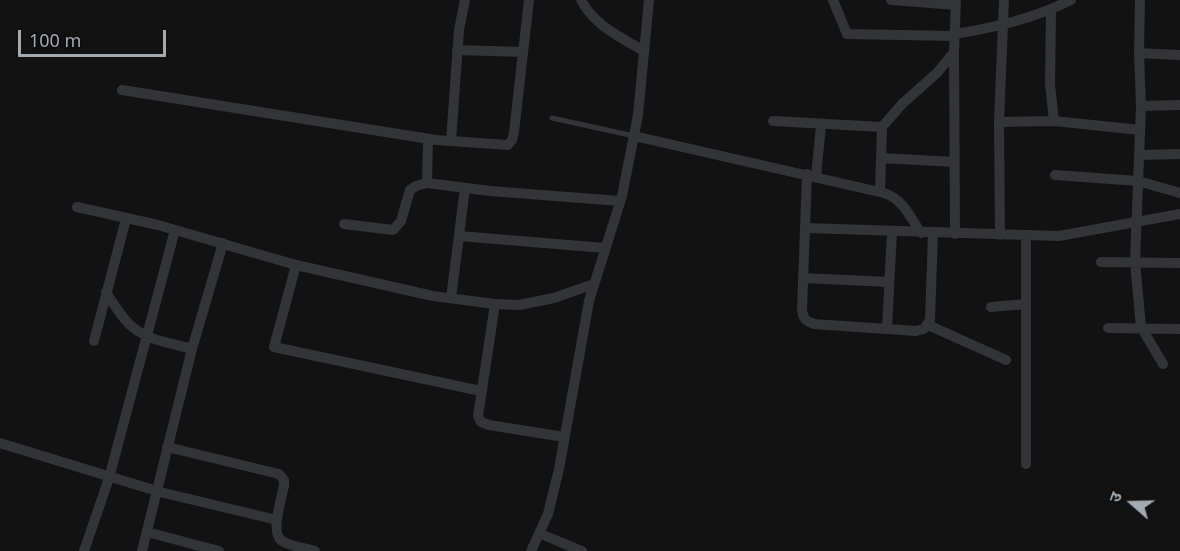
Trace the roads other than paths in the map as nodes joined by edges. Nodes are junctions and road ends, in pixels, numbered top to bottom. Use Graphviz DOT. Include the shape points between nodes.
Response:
graph roads {
  1 [pos="465,0"];
  2 [pos="528,0"];
  3 [pos="581,0"];
  4 [pos="649,0"];
  5 [pos="833,0"];
  6 [pos="891,0"];
  7 [pos="1004,0"];
  8 [pos="1071,0"];
  9 [pos="1140,0"];
  10 [pos="956,2"];
  11 [pos="1051,10"];
  12 [pos="1003,26"];
  13 [pos="955,35"];
  14 [pos="457,50"];
  15 [pos="644,51"];
  16 [pos="523,52"];
  17 [pos="954,52"];
  18 [pos="1139,53"];
  19 [pos="1180,55"];
  20 [pos="122,90"];
  21 [pos="1180,105"];
  22 [pos="1141,106"];
  23 [pos="552,118"];
  24 [pos="773,121"];
  25 [pos="1054,121"];
  26 [pos="999,122"];
  27 [pos="821,125"];
  28 [pos="882,128"];
  29 [pos="1140,130"];
  30 [pos="634,136"];
  31 [pos="428,139"];
  32 [pos="451,141"];
  33 [pos="1180,154"];
  34 [pos="1138,155"];
  35 [pos="881,158"];
  36 [pos="955,162"];
  37 [pos="1055,175"];
  38 [pos="811,176"];
  39 [pos="1138,181"];
  40 [pos="427,183"];
  41 [pos="465,188"];
  42 [pos="880,192"];
  43 [pos="1180,193"];
  44 [pos="621,201"];
  45 [pos="77,207"];
  46 [pos="1180,214"];
  47 [pos="126,219"];
  48 [pos="1136,222"];
  49 [pos="344,224"];
  50 [pos="805,228"];
  51 [pos="175,230"];
  52 [pos="892,231"];
  53 [pos="921,233"];
  54 [pos="933,233"];
  55 [pos="955,234"];
  56 [pos="1000,235"];
  57 [pos="459,236"];
  58 [pos="1026,236"];
  59 [pos="223,243"];
  60 [pos="606,248"];
  61 [pos="1101,262"];
  62 [pos="1135,262"];
  63 [pos="1180,262"];
  64 [pos="296,264"];
  65 [pos="803,278"];
  66 [pos="889,282"];
  67 [pos="594,284"];
  68 [pos="106,292"];
  69 [pos="451,298"];
  70 [pos="495,304"];
  71 [pos="1026,304"];
  72 [pos="991,306"];
  73 [pos="928,325"];
  74 [pos="1141,327"];
  75 [pos="1108,328"];
  76 [pos="886,329"];
  77 [pos="1180,329"];
  78 [pos="146,336"];
  79 [pos="94,341"];
  80 [pos="192,349"];
  81 [pos="1006,360"];
  82 [pos="1163,364"];
  83 [pos="480,391"];
  84 [pos="564,437"];
  85 [pos="0,443"];
  86 [pos="167,447"];
  87 [pos="1026,464"];
  88 [pos="109,478"];
  89 [pos="157,491"];
  90 [pos="277,520"];
  91 [pos="147,532"];
  92 [pos="541,534"];
  93 [pos="293,548"];
  94 [pos="84,551"];
  95 [pos="142,551"];
  96 [pos="219,551"];
  97 [pos="315,551"];
  98 [pos="531,551"];
  99 [pos="582,551"];
  1 -- 14 [label="street"];
  2 -- 16 [label="street"];
  3 -- 15 [label="street" via="603,27"];
  4 -- 15 [label="street"];
  5 -- 13 [label="street" via="847,34"];
  6 -- 10 [label="street"];
  7 -- 12 [label="street"];
  8 -- 11 [label="street"];
  9 -- 18 [label="street"];
  10 -- 13 [label="street"];
  11 -- 12 [label="street"];
  11 -- 25 [label="street"];
  12 -- 13 [label="street"];
  12 -- 26 [label="street"];
  13 -- 17 [label="street"];
  14 -- 16 [label="street"];
  14 -- 32 [label="street"];
  15 -- 30 [label="street"];
  16 -- 32 [label="street" via="512,140 508,145"];
  17 -- 28 [label="street"];
  17 -- 36 [label="street"];
  18 -- 19 [label="street"];
  18 -- 22 [label="street"];
  20 -- 31 [label="street"];
  21 -- 22 [label="street"];
  22 -- 29 [label="street"];
  23 -- 30 [label="lane"];
  24 -- 27 [label="street"];
  25 -- 26 [label="street"];
  25 -- 29 [label="street"];
  26 -- 56 [label="street"];
  27 -- 28 [label="street"];
  27 -- 38 [label="street"];
  28 -- 35 [label="street"];
  29 -- 34 [label="street"];
  30 -- 38 [label="street"];
  30 -- 44 [label="street"];
  31 -- 32 [label="street"];
  31 -- 40 [label="street"];
  33 -- 34 [label="street"];
  34 -- 39 [label="street"];
  35 -- 36 [label="street"];
  35 -- 42 [label="street"];
  36 -- 55 [label="street"];
  37 -- 39 [label="street"];
  38 -- 42 [label="street"];
  38 -- 50 [label="street"];
  39 -- 43 [label="street"];
  39 -- 48 [label="street"];
  40 -- 41 [label="street"];
  40 -- 49 [label="street" via="410,190 401,221 393,230"];
  41 -- 44 [label="street"];
  41 -- 57 [label="street"];
  42 -- 53 [label="street" via="895,196"];
  44 -- 60 [label="street"];
  45 -- 47 [label="street"];
  46 -- 48 [label="street"];
  47 -- 51 [label="street"];
  47 -- 68 [label="street"];
  48 -- 58 [label="street" via="1059,236"];
  48 -- 62 [label="street"];
  50 -- 52 [label="street"];
  50 -- 65 [label="street"];
  51 -- 59 [label="street"];
  51 -- 78 [label="street"];
  52 -- 53 [label="street"];
  52 -- 66 [label="street"];
  53 -- 54 [label="street"];
  54 -- 55 [label="street"];
  54 -- 73 [label="street"];
  55 -- 56 [label="street"];
  56 -- 58 [label="street"];
  57 -- 60 [label="street"];
  57 -- 69 [label="street"];
  58 -- 71 [label="street"];
  59 -- 64 [label="street"];
  59 -- 80 [label="street"];
  60 -- 67 [label="street"];
  61 -- 62 [label="street"];
  62 -- 63 [label="street"];
  62 -- 74 [label="street"];
  64 -- 69 [label="street"];
  64 -- 83 [label="street" via="274,347"];
  65 -- 66 [label="street"];
  65 -- 76 [label="street" via="802,310 807,321"];
  66 -- 76 [label="street"];
  67 -- 70 [label="street" via="532,303"];
  67 -- 84 [label="street"];
  68 -- 78 [label="street" via="128,324"];
  68 -- 79 [label="street"];
  69 -- 70 [label="street"];
  70 -- 83 [label="street"];
  71 -- 72 [label="street"];
  71 -- 87 [label="street"];
  73 -- 76 [label="street" via="916,331"];
  73 -- 81 [label="street"];
  74 -- 75 [label="street"];
  74 -- 77 [label="street"];
  74 -- 82 [label="street"];
  78 -- 80 [label="street"];
  78 -- 88 [label="street"];
  80 -- 86 [label="street"];
  83 -- 84 [label="street" via="477,410 481,422"];
  84 -- 92 [label="street"];
  85 -- 88 [label="street"];
  86 -- 89 [label="street"];
  86 -- 90 [label="street" via="279,474 284,486"];
  88 -- 89 [label="street"];
  88 -- 94 [label="street"];
  89 -- 90 [label="street"];
  89 -- 91 [label="street"];
  90 -- 93 [label="street" via="277,536"];
  91 -- 95 [label="street"];
  91 -- 96 [label="street"];
  92 -- 98 [label="street"];
  92 -- 99 [label="street"];
  93 -- 97 [label="street"];
}
